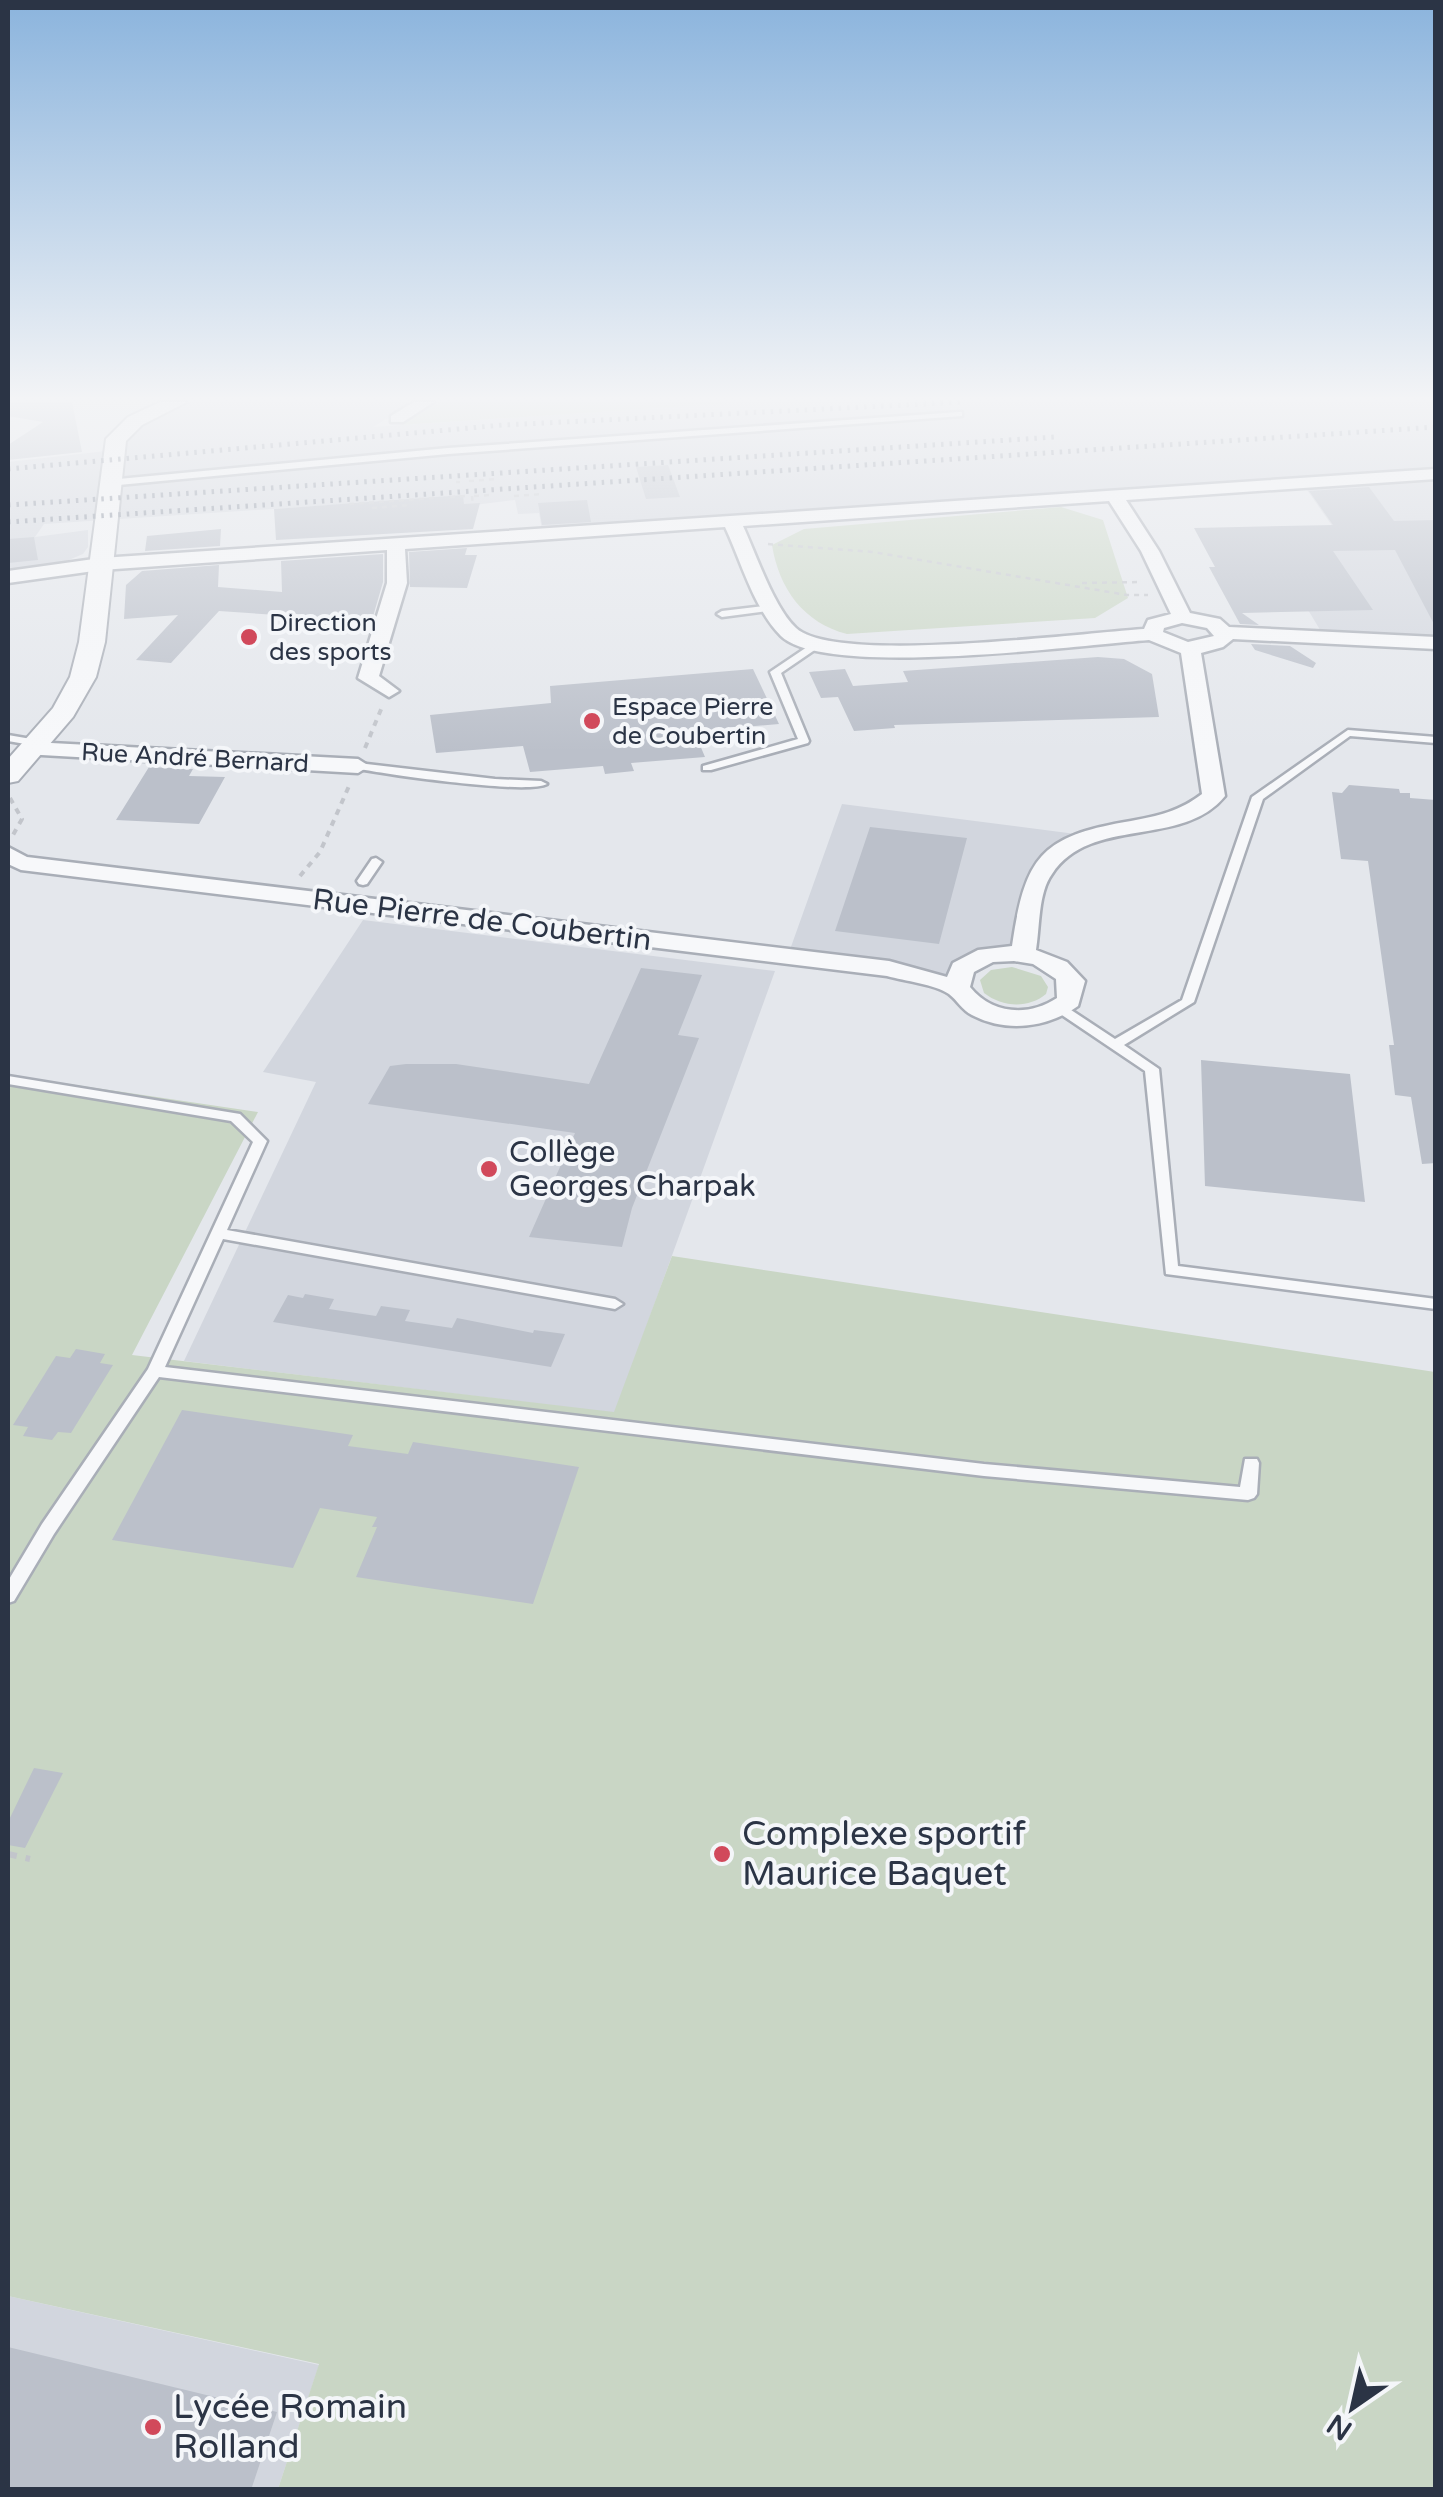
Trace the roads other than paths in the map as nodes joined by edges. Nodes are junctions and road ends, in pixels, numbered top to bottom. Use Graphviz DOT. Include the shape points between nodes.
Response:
graph roads {
  1 [pos="104,519"];
  2 [pos="861,519"];
  3 [pos="1127,519"];
  4 [pos="737,530"];
  5 [pos="396,543"];
  6 [pos="99,573"];
  7 [pos="8,577"];
  8 [pos="774,611"];
  9 [pos="724,616"];
  10 [pos="1182,617"];
  11 [pos="1224,633"];
  12 [pos="1153,634"];
  13 [pos="1436,643"];
  14 [pos="814,647"];
  15 [pos="1190,648"];
  16 [pos="389,691"];
  17 [pos="1436,740"];
  18 [pos="25,743"];
  19 [pos="358,766"];
  20 [pos="707,768"];
  21 [pos="8,775"];
  22 [pos="541,784"];
  23 [pos="8,854"];
  24 [pos="376,862"];
  25 [pos="363,881"];
  26 [pos="1022,954"];
  27 [pos="957,988"];
  28 [pos="1060,1009"];
  29 [pos="1116,1044"];
  30 [pos="8,1080"];
  31 [pos="218,1233"];
  32 [pos="615,1304"];
  33 [pos="1436,1304"];
  34 [pos="155,1371"];
  35 [pos="1251,1463"];
  36 [pos="8,1596"];
  1 -- 6 [label="street"];
  2 -- 4 [label="street"];
  3 -- 10 [label="street"];
  4 -- 5 [label="street"];
  4 -- 8 [label="street"];
  5 -- 6 [label="street"];
  5 -- 16 [label="street" via="397,583 368,678"];
  6 -- 7 [label="street"];
  6 -- 18 [label="street" via="83,676 64,711"];
  8 -- 9 [label="lane"];
  8 -- 14 [label="street" via="789,633"];
  10 -- 11 [label="street" via="1213,623"];
  10 -- 12 [label="street" via="1156,624"];
  11 -- 13 [label="street"];
  11 -- 15 [label="street" via="1220,642"];
  12 -- 14 [label="street" via="875,654"];
  12 -- 15 [label="street"];
  14 -- 20 [label="lane" via="775,672 804,741"];
  15 -- 26 [label="street" via="1214,796 1191,814 1108,830 1058,853 1039,874"];
  17 -- 29 [label="lane" via="1348,734 1258,796 1188,1002"];
  18 -- 19 [label="street, Rue André Bernard"];
  18 -- 21 [label="street"];
  19 -- 22 [label="lane"];
  23 -- 27 [label="street, Rue Pierre de Coubertin" via="21,862 889,969"];
  24 -- 25 [label="lane"];
  26 -- 27 [label="street" via="972,960 956,978"];
  26 -- 28 [label="street" via="1054,964 1072,982"];
  27 -- 28 [label="street, Rue Pierre de Coubertin" via="975,1007 1009,1018"];
  28 -- 29 [label="lane"];
  29 -- 33 [label="lane" via="1152,1069 1170,1270"];
  30 -- 31 [label="lane" via="234,1116 260,1141"];
  31 -- 32 [label="lane"];
  31 -- 34 [label="lane"];
  34 -- 35 [label="lane" via="984,1470 1248,1494"];
  34 -- 36 [label="lane"];
}
